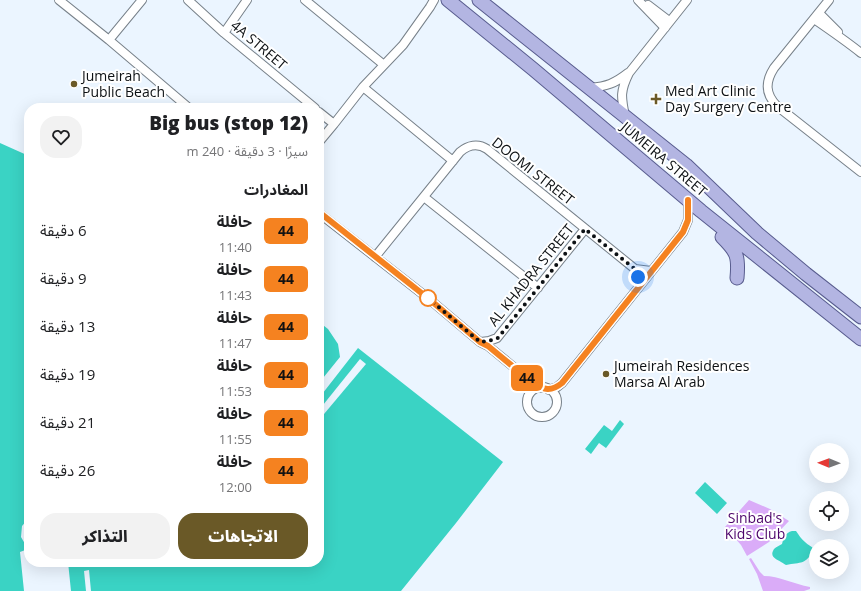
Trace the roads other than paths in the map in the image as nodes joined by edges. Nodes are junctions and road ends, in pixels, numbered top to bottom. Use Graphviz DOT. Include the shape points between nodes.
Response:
graph roads {
  1 [pos="59,0"];
  2 [pos="142,0"];
  3 [pos="188,0"];
  4 [pos="247,0"];
  5 [pos="305,0"];
  6 [pos="434,0"];
  7 [pos="448,0"];
  8 [pos="479,0"];
  9 [pos="687,0"];
  10 [pos="829,0"];
  11 [pos="639,1"];
  12 [pos="817,16"];
  13 [pos="667,25"];
  14 [pos="224,33"];
  15 [pos="109,40"];
  16 [pos="861,52"];
  17 [pos="384,65"];
  18 [pos="629,73"];
  19 [pos="363,87"];
  20 [pos="590,88"];
  21 [pos="183,103"];
  22 [pos="309,103"];
  23 [pos="324,116"];
  24 [pos="626,116"];
  25 [pos="334,124"];
  26 [pos="324,136"];
  27 [pos="453,161"];
  28 [pos="861,172"];
  29 [pos="424,197"];
  30 [pos="688,200"];
  31 [pos="701,211"];
  32 [pos="324,216"];
  33 [pos="585,229"];
  34 [pos="752,229"];
  35 [pos="756,256"];
  36 [pos="375,257"];
  37 [pos="635,269"];
  38 [pos="651,272"];
  39 [pos="806,274"];
  40 [pos="737,278"];
  41 [pos="640,285"];
  42 [pos="538,288"];
  43 [pos="861,317"];
  44 [pos="498,338"];
  45 [pos="861,339"];
  46 [pos="480,342"];
  47 [pos="499,355"];
  48 [pos="545,389"];
  49 [pos="530,395"];
  1 -- 15 [label="street"];
  2 -- 15 [label="street"];
  3 -- 14 [label="street, 4A STREET"];
  4 -- 14 [label="street"];
  5 -- 17 [label="street"];
  6 -- 17 [label="street" via="403,45"];
  7 -- 30 [label="main road, JUMEIRA STREET"];
  8 -- 20 [label="main road, JUMEIRA STREET"];
  9 -- 13 [label="street"];
  10 -- 12 [label="street"];
  11 -- 13 [label="street" via="648,5"];
  12 -- 16 [label="street"];
  12 -- 28 [label="street" via="772,72 767,85 768,91 773,102"];
  13 -- 18 [label="street"];
  14 -- 22 [label="street, 4A STREET"];
  15 -- 21 [label="street"];
  17 -- 19 [label="street"];
  18 -- 20 [label="street" via="610,84"];
  18 -- 24 [label="street" via="622,92"];
  19 -- 25 [label="street"];
  19 -- 27 [label="street"];
  20 -- 24 [label="main road, JUMEIRA STREET"];
  23 -- 25 [label="street"];
  24 -- 34 [label="main road, JUMEIRA STREET" via="686,165"];
  25 -- 26 [label="street"];
  27 -- 29 [label="street, DOOMI STREET"];
  27 -- 33 [label="street, DOOMI STREET" via="466,147 484,147"];
  29 -- 36 [label="street, DOOMI STREET"];
  29 -- 42 [label="street"];
  30 -- 31 [label="main road, JUMEIRA STREET"];
  30 -- 38 [label="street" via="688,220 685,228"];
  31 -- 34 [label="main road" via="718,215 742,234 748,234"];
  31 -- 35 [label="main road, JUMEIRA STREET"];
  31 -- 40 [label="main road" via="707,222 734,250 738,259"];
  32 -- 36 [label="street"];
  33 -- 37 [label="street, DOOMI STREET"];
  33 -- 42 [label="street, AL KHADRA STREET"];
  34 -- 39 [label="main road, JUMEIRA STREET"];
  35 -- 39 [label="main road" via="766,252 790,270"];
  35 -- 45 [label="main road, JUMEIRA STREET"];
  36 -- 46 [label="street"];
  37 -- 38 [label="street, DOOMI STREET"];
  37 -- 41 [label="street"];
  38 -- 41 [label="street"];
  39 -- 43 [label="main road, JUMEIRA STREET"];
  41 -- 48 [label="street" via="562,383 557,387"];
  42 -- 44 [label="street, AL KHADRA STREET"];
  44 -- 46 [label="street, AL KHADRA STREET"];
  44 -- 47 [label="street, AL KHADRA STREET"];
  46 -- 47 [label="street"];
  46 -- 49 [label="street" via="484,349 522,379"];
  47 -- 48 [label="street" via="533,383"];
  48 -- 49 [label="street" via="533,390"];
  48 -- 49 [label="street" via="553,393 556,405 552,413 545,417 531,412 527,405"];
}
